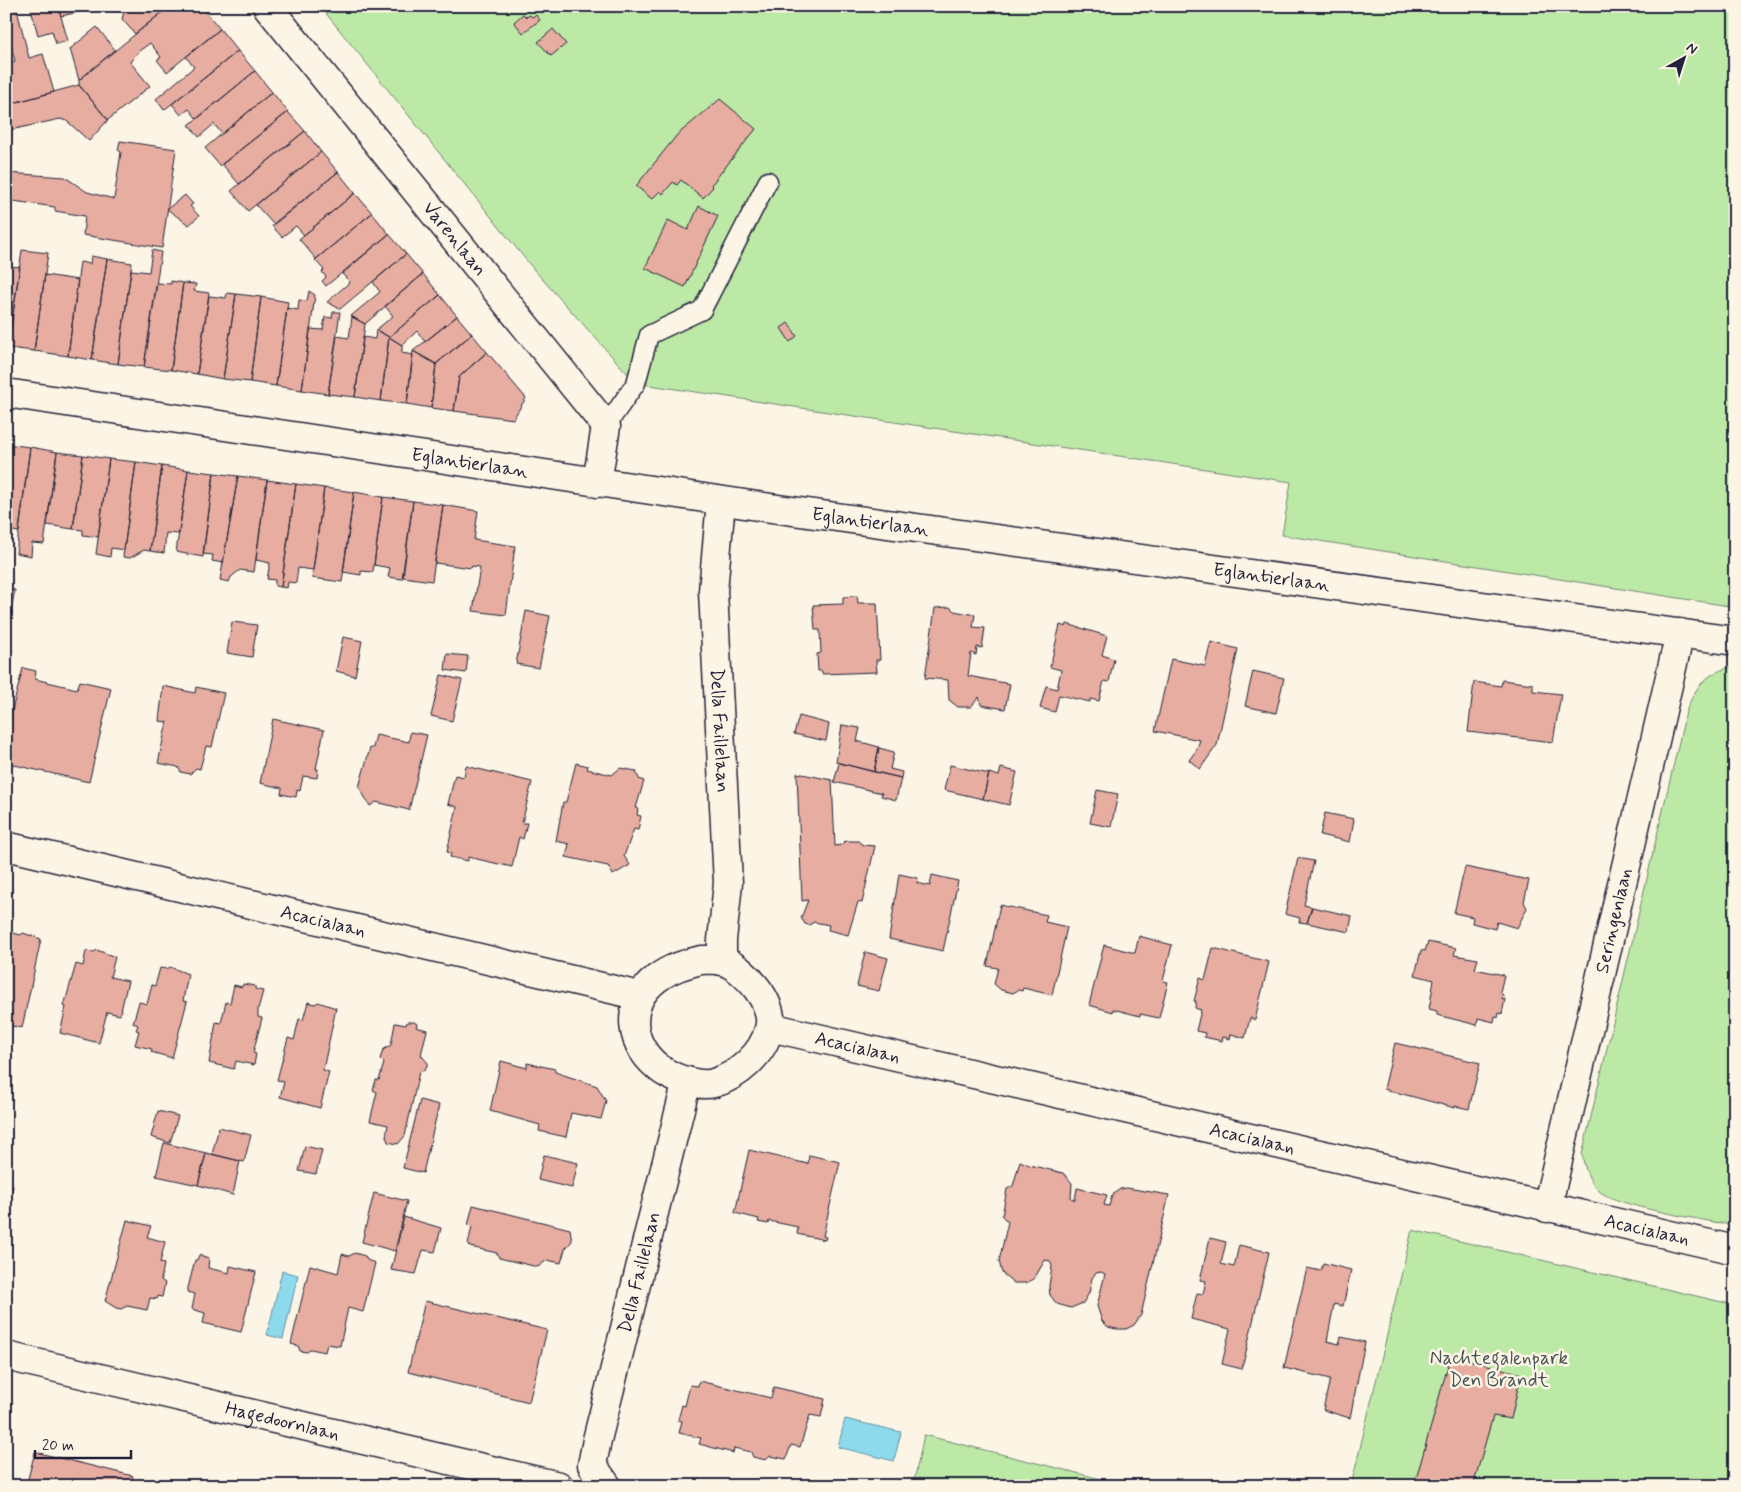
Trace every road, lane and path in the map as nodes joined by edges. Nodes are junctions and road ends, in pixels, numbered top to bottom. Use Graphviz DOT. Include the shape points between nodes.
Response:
graph roads {
  1 [pos="267,6"];
  2 [pos="768,181"];
  3 [pos="6,393"];
  4 [pos="606,426"];
  5 [pos="597,483"];
  6 [pos="721,501"];
  7 [pos="1680,633"];
  8 [pos="1735,641"];
  9 [pos="6,846"];
  10 [pos="722,961"];
  11 [pos="640,996"];
  12 [pos="770,1027"];
  13 [pos="687,1081"];
  14 [pos="1548,1208"];
  15 [pos="1735,1250"];
  16 [pos="6,1356"];
  17 [pos="600,1475"];
  18 [pos="560,1486"];
  1 -- 4 [label="street, Varenlaan"];
  2 -- 4 [label="lane" via="702,310 649,335 636,383"];
  3 -- 5 [label="street, Eglantierlaan"];
  4 -- 5 [label="street"];
  5 -- 6 [label="street, Eglantierlaan"];
  6 -- 7 [label="street, Eglantierlaan"];
  6 -- 10 [label="street, Della Faillelaan" via="713,591 728,882"];
  7 -- 8 [label="street, Eglantierlaan"];
  7 -- 14 [label="street, Seringenlaan"];
  9 -- 11 [label="street, Acacialaan"];
  10 -- 11 [label="street" via="701,960 678,966 656,979"];
  10 -- 12 [label="street" via="743,972 759,990"];
  11 -- 13 [label="street" via="634,1015 634,1032 641,1051 654,1065"];
  12 -- 13 [label="street" via="763,1045 747,1064 732,1075 712,1084"];
  12 -- 14 [label="street, Acacialaan"];
  13 -- 17 [label="street, Della Faillelaan"];
  14 -- 15 [label="street, Acacialaan"];
  16 -- 18 [label="street, Hagedoornlaan"];
  17 -- 18 [label="street, Della Faillelaan"];
}
